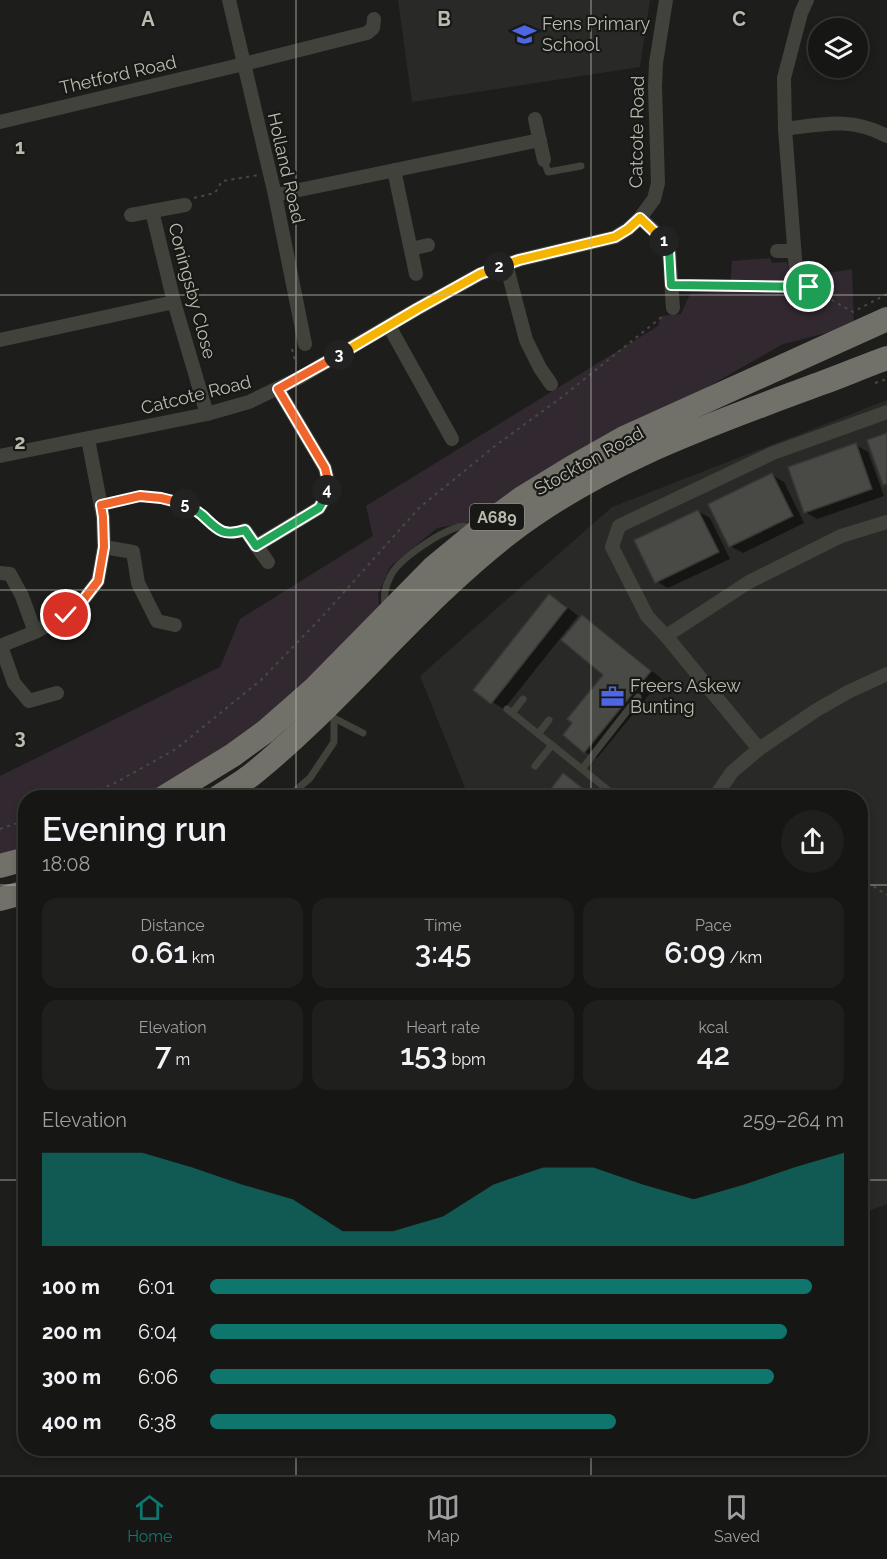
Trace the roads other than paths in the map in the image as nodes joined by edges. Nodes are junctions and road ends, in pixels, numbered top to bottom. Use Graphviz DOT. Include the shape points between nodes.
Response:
graph roads {
  1 [pos="229,0"];
  2 [pos="666,0"];
  3 [pos="807,0"];
  4 [pos="374,19"];
  5 [pos="244,64"];
  6 [pos="535,119"];
  7 [pos="0,122"];
  8 [pos="785,129"];
  9 [pos="887,136"];
  10 [pos="540,140"];
  11 [pos="544,160"];
  12 [pos="581,166"];
  13 [pos="394,170"];
  14 [pos="275,195"];
  15 [pos="185,205"];
  16 [pos="152,211"];
  17 [pos="131,215"];
  18 [pos="640,218"];
  19 [pos="428,245"];
  20 [pos="411,249"];
  21 [pos="777,251"];
  22 [pos="794,251"];
  23 [pos="506,264"];
  24 [pos="796,271"];
  25 [pos="416,274"];
  26 [pos="174,302"];
  27 [pos="673,308"];
  28 [pos="887,319"];
  29 [pos="389,326"];
  30 [pos="0,340"];
  31 [pos="305,344"];
  32 [pos="887,358"];
  33 [pos="551,384"];
  34 [pos="278,389"];
  35 [pos="887,412"];
  36 [pos="207,414"];
  37 [pos="88,439"];
  38 [pos="452,439"];
  39 [pos="0,456"];
  40 [pos="887,522"];
  41 [pos="245,530"];
  42 [pos="147,546"];
  43 [pos="256,546"];
  44 [pos="104,547"];
  45 [pos="133,552"];
  46 [pos="268,562"];
  47 [pos="9,571"];
  48 [pos="175,625"];
  49 [pos="35,632"];
  50 [pos="666,636"];
  51 [pos="1,646"];
  52 [pos="887,674"];
  53 [pos="57,693"];
  54 [pos="638,697"];
  55 [pos="523,699"];
  56 [pos="328,714"];
  57 [pos="549,720"];
  58 [pos="363,733"];
  59 [pos="538,734"];
  60 [pos="552,745"];
  61 [pos="759,749"];
  62 [pos="535,766"];
  63 [pos="582,769"];
  64 [pos="176,790"];
  65 [pos="229,790"];
  66 [pos="296,790"];
  67 [pos="608,790"];
  68 [pos="720,790"];
  69 [pos="18,861"];
  70 [pos="0,866"];
  71 [pos="18,894"];
  72 [pos="0,899"];
  1 -- 5 [label="street, Holland Road"];
  2 -- 18 [label="street, Catcote Road" via="656,63 658,183 654,199"];
  3 -- 8 [label="street" via="784,78"];
  4 -- 5 [label="street, Thetford Road" via="368,33"];
  5 -- 7 [label="street, Thetford Road"];
  5 -- 14 [label="street, Holland Road"];
  6 -- 10 [label="street"];
  8 -- 9 [label="street" via="848,123"];
  8 -- 22 [label="street"];
  10 -- 11 [label="street"];
  10 -- 13 [label="street"];
  11 -- 12 [label="lane" via="548,172"];
  13 -- 14 [label="street"];
  13 -- 20 [label="street"];
  14 -- 31 [label="street, Holland Road"];
  15 -- 16 [label="street, Coningsby Close"];
  16 -- 17 [label="street, Coningsby Close"];
  16 -- 26 [label="street, Coningsby Close"];
  18 -- 23 [label="street, Catcote Road" via="615,237"];
  18 -- 27 [label="street" via="669,250"];
  19 -- 20 [label="street"];
  20 -- 25 [label="street"];
  21 -- 22 [label="street"];
  22 -- 24 [label="street"];
  23 -- 29 [label="street, Catcote Road" via="480,274"];
  23 -- 33 [label="street" via="526,340 546,366"];
  26 -- 30 [label="street"];
  26 -- 36 [label="street, Coningsby Close"];
  28 -- 64 [label="highway, Stockton Road / A689" via="624,438 542,486 434,567 352,652 266,731"];
  29 -- 34 [label="street, Catcote Road"];
  29 -- 38 [label="street"];
  32 -- 56 [label="highway, Stockton Road / A689" via="657,447 554,501 459,575"];
  34 -- 36 [label="street, Catcote Road"];
  34 -- 43 [label="street" via="325,468 326,496 319,508"];
  35 -- 50 [label="street" via="773,453 619,526 612,547 647,616"];
  36 -- 37 [label="street, Catcote Road"];
  37 -- 39 [label="street, Catcote Road"];
  37 -- 44 [label="street" via="103,517"];
  40 -- 50 [label="street" via="841,537 749,582"];
  41 -- 43 [label="street"];
  42 -- 45 [label="street"];
  43 -- 46 [label="street"];
  44 -- 45 [label="street"];
  44 -- 49 [label="street" via="98,581 84,599 66,615"];
  45 -- 48 [label="street" via="138,583 155,627"];
  47 -- 49 [label="street"];
  49 -- 51 [label="street"];
  50 -- 61 [label="street"];
  51 -- 53 [label="street" via="14,683 29,701"];
  52 -- 61 [label="street" via="814,711"];
  54 -- 63 [label="lane"];
  55 -- 59 [label="lane" via="510,711"];
  56 -- 58 [label="lane"];
  56 -- 65 [label="highway, Stockton Road / A689"];
  56 -- 66 [label="lane" via="334,742 310,778"];
  57 -- 59 [label="lane"];
  59 -- 60 [label="lane"];
  60 -- 62 [label="lane"];
  60 -- 63 [label="lane"];
  61 -- 68 [label="street" via="732,772"];
  63 -- 67 [label="lane"];
  69 -- 70 [label="highway"];
  71 -- 72 [label="highway"];
}
